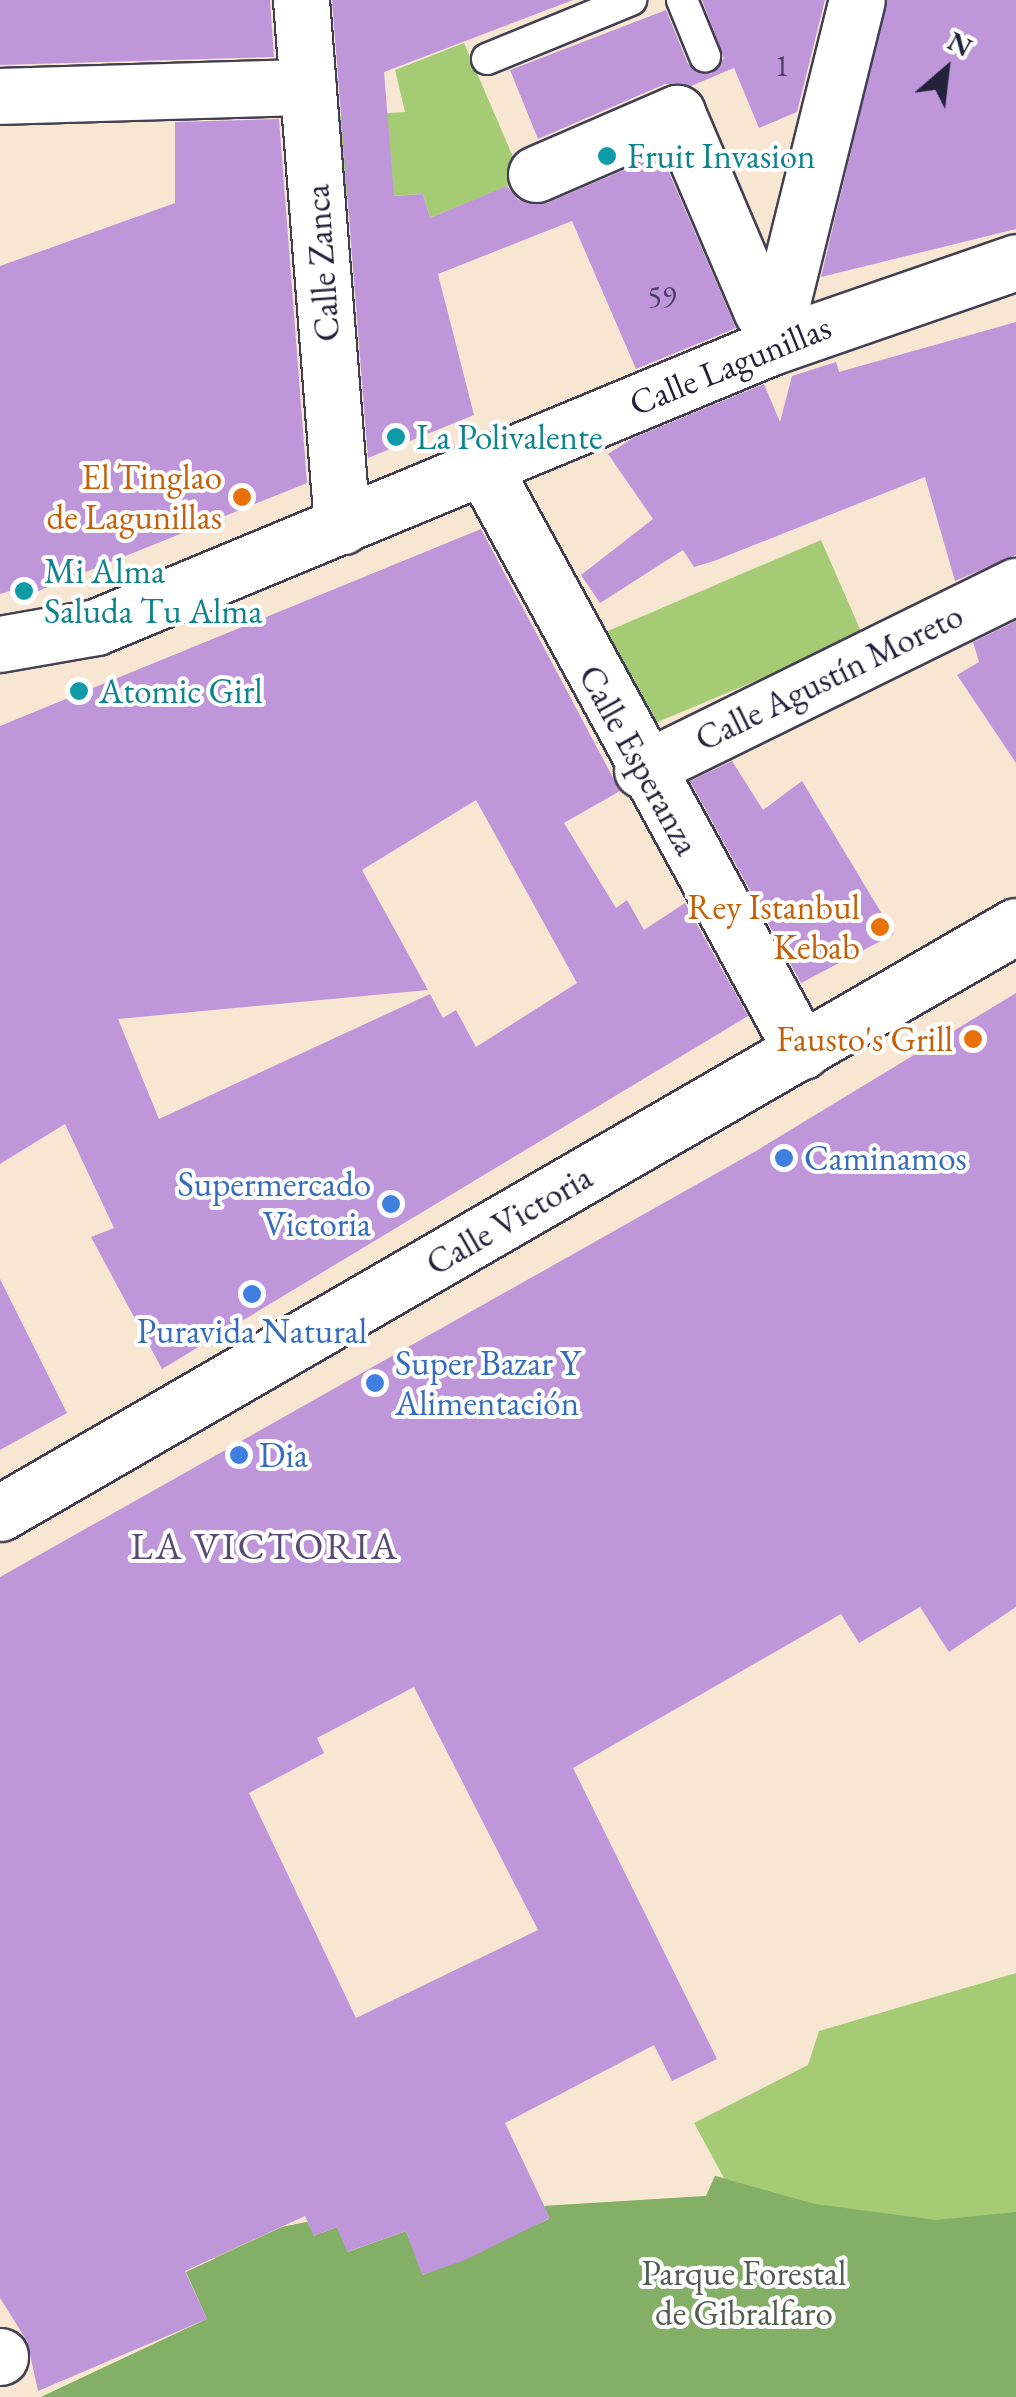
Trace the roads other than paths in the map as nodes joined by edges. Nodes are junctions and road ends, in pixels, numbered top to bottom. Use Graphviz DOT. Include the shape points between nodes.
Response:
graph roads {
  1 [pos="301,0"];
  2 [pos="631,0"];
  3 [pos="682,0"];
  4 [pos="857,0"];
  5 [pos="705,56"];
  6 [pos="487,59"];
  7 [pos="308,87"];
  8 [pos="2,98"];
  9 [pos="536,174"];
  10 [pos="1016,262"];
  11 [pos="766,329"];
  12 [pos="482,465"];
  13 [pos="342,526"];
  14 [pos="1016,586"];
  15 [pos="0,644"];
  16 [pos="642,770"];
  17 [pos="1016,926"];
  18 [pos="802,1052"];
  19 [pos="0,1512"];
  1 -- 7 [label="street, Calle Zanca"];
  2 -- 6 [label="lane"];
  3 -- 5 [label="lane"];
  4 -- 11 [label="street"];
  7 -- 8 [label="street"];
  7 -- 13 [label="street, Calle Zanca"];
  9 -- 11 [label="street" via="677,112"];
  10 -- 11 [label="street, Calle Lagunillas"];
  11 -- 12 [label="street, Calle Lagunillas"];
  12 -- 13 [label="street, Calle Lagunillas"];
  12 -- 16 [label="street, Calle Esperanza"];
  13 -- 15 [label="street, Calle Lagunillas" via="96,627"];
  14 -- 16 [label="street, Calle Agustín Moreto"];
  16 -- 18 [label="street, Calle Esperanza"];
  17 -- 18 [label="street, Calle Victoria"];
  18 -- 19 [label="street, Calle Victoria"];
}
